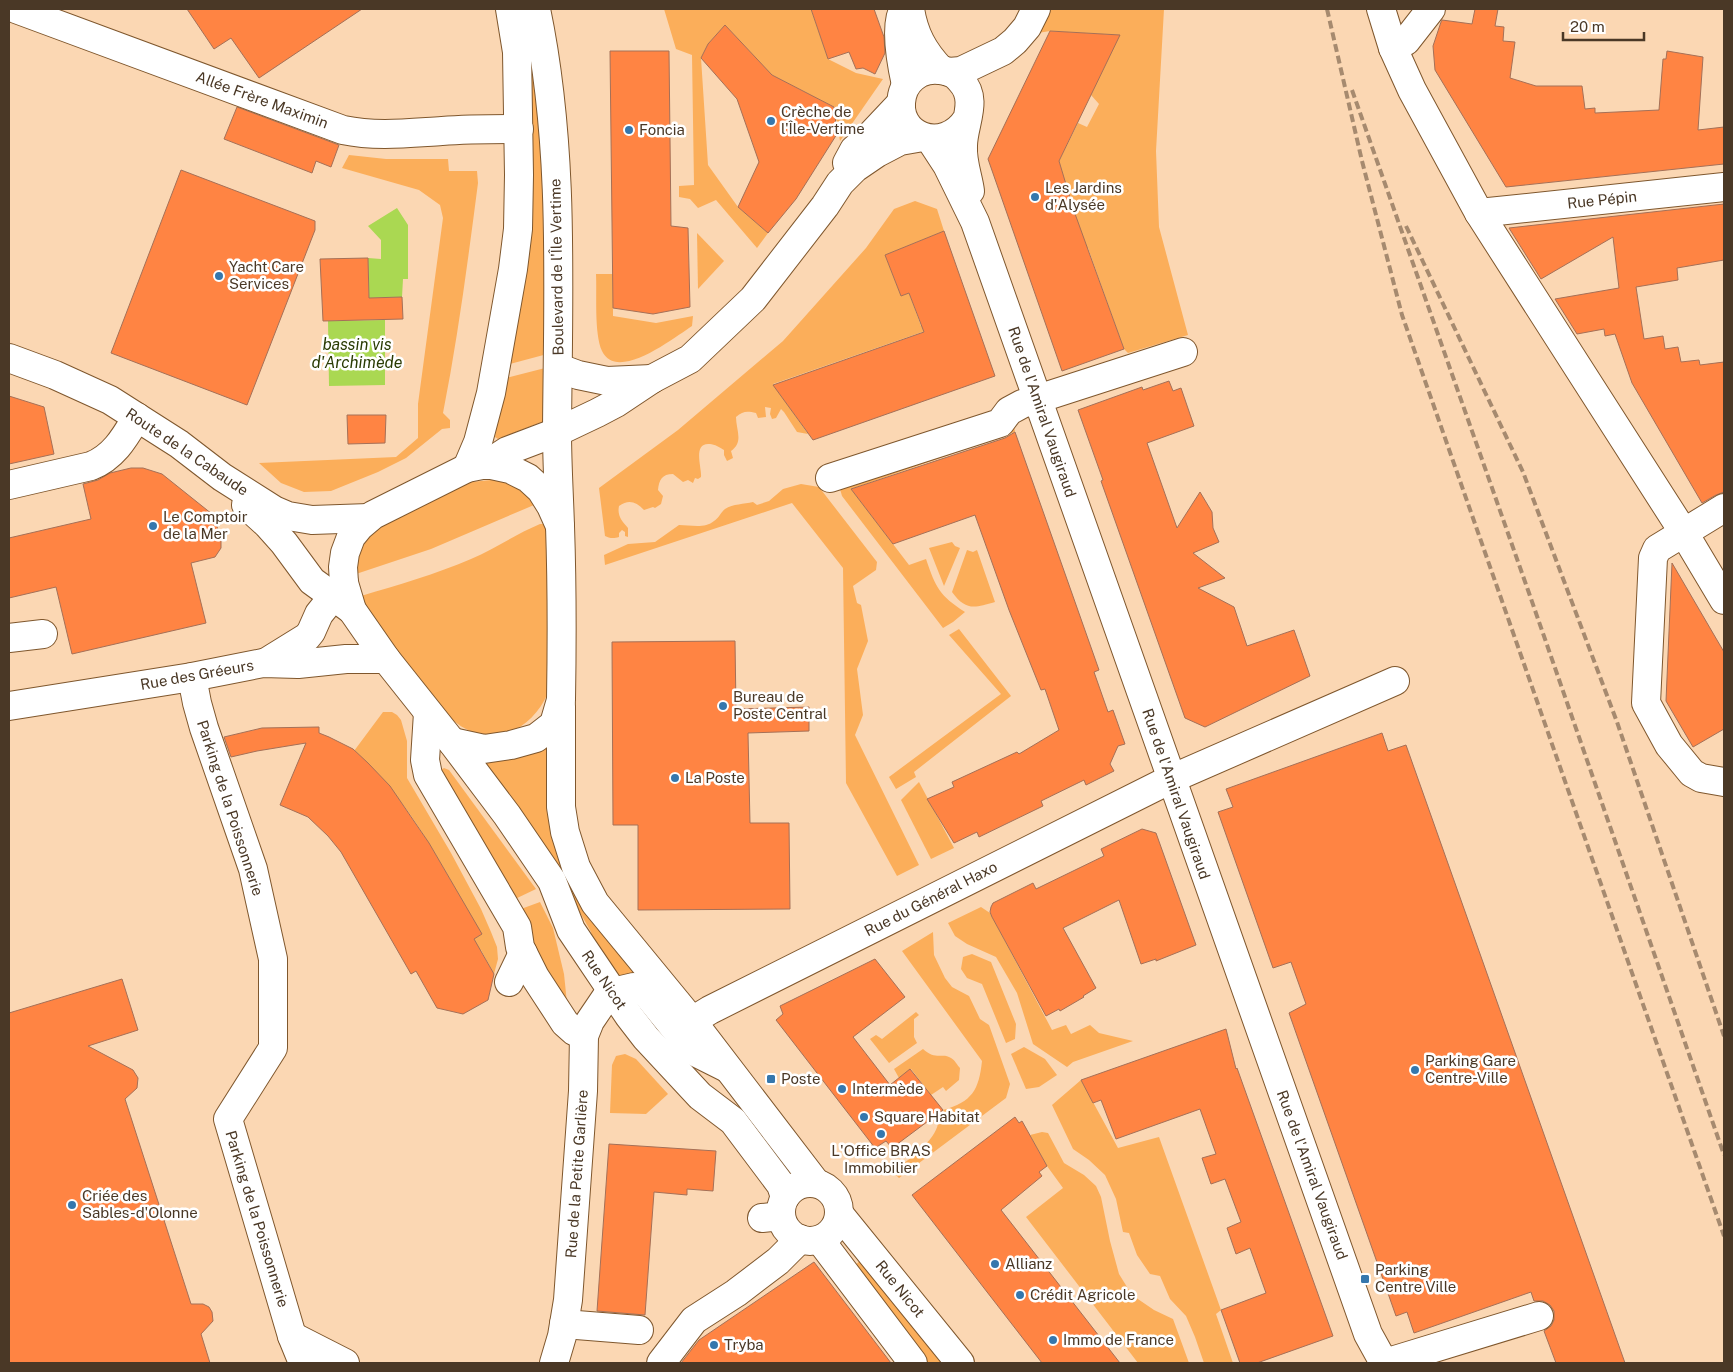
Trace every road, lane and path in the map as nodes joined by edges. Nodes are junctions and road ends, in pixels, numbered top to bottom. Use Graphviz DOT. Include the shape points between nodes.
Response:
graph roads {
  1 [pos="16,9"];
  2 [pos="510,9"];
  3 [pos="536,9"];
  4 [pos="904,9"];
  5 [pos="910,9"];
  6 [pos="1036,9"];
  7 [pos="1381,9"];
  8 [pos="1431,9"];
  9 [pos="1393,48"];
  10 [pos="1003,51"];
  11 [pos="945,71"];
  12 [pos="903,94"];
  13 [pos="969,111"];
  14 [pos="519,129"];
  15 [pos="926,138"];
  16 [pos="840,184"];
  17 [pos="1724,187"];
  18 [pos="1479,213"];
  19 [pos="975,222"];
  20 [pos="1183,352"];
  21 [pos="9,358"];
  22 [pos="559,368"];
  23 [pos="652,379"];
  24 [pos="1037,398"];
  25 [pos="137,417"];
  26 [pos="557,432"];
  27 [pos="477,466"];
  28 [pos="222,478"];
  29 [pos="830,478"];
  30 [pos="9,485"];
  31 [pos="1724,508"];
  32 [pos="369,518"];
  33 [pos="560,526"];
  34 [pos="1684,533"];
  35 [pos="343,597"];
  36 [pos="1724,600"];
  37 [pos="43,634"];
  38 [pos="9,638"];
  39 [pos="386,659"];
  40 [pos="263,663"];
  41 [pos="192,677"];
  42 [pos="1395,681"];
  43 [pos="561,700"];
  44 [pos="9,706"];
  45 [pos="428,713"];
  46 [pos="452,742"];
  47 [pos="1171,779"];
  48 [pos="1724,782"];
  49 [pos="523,953"];
  50 [pos="509,982"];
  51 [pos="611,990"];
  52 [pos="692,1021"];
  53 [pos="584,1036"];
  54 [pos="727,1068"];
  55 [pos="816,1184"];
  56 [pos="776,1210"];
  57 [pos="840,1215"];
  58 [pos="810,1240"];
  59 [pos="1539,1316"];
  60 [pos="564,1324"];
  61 [pos="639,1330"];
  62 [pos="292,1336"];
  63 [pos="303,1363"];
  64 [pos="345,1363"];
  65 [pos="554,1363"];
  66 [pos="661,1363"];
  67 [pos="913,1363"];
  68 [pos="960,1363"];
  69 [pos="1384,1363"];
  1 -- 14 [label="street, Allée Frère Maximin" via="343,130 384,134"];
  2 -- 14 [label="street" via="517,52"];
  3 -- 22 [label="street, Boulevard de l'Île Vertime" via="554,135"];
  4 -- 12 [label="street" via="899,28"];
  5 -- 11 [label="street" via="917,39"];
  6 -- 10 [label="street" via="1015,41"];
  7 -- 9 [label="street"];
  8 -- 9 [label="street" via="1406,41"];
  9 -- 18 [label="street" via="1412,90"];
  10 -- 11 [label="street" via="961,71"];
  10 -- 13 [label="street" via="995,69 981,81"];
  11 -- 12 [label="street" via="921,72"];
  11 -- 13 [label="street" via="964,84 969,93"];
  12 -- 15 [label="street" via="902,114 906,124"];
  12 -- 16 [label="street" via="868,138 854,150"];
  13 -- 15 [label="street" via="963,126 952,136"];
  13 -- 19 [label="street, Rue de l'Amiral Vaugiraud" via="962,145"];
  14 -- 27 [label="street" via="518,229 478,442"];
  15 -- 16 [label="street" via="900,141 877,153 855,168"];
  15 -- 19 [label="street, Rue de l'Amiral Vaugiraud" via="947,164"];
  16 -- 23 [label="street" via="753,299 690,359"];
  17 -- 18 [label="street, Rue Pépin"];
  18 -- 34 [label="street"];
  19 -- 24 [label="street, Rue de l'Amiral Vaugiraud"];
  20 -- 24 [label="street"];
  21 -- 25 [label="street, Route de la Cabaude" via="110,400"];
  22 -- 23 [label="street" via="608,381"];
  22 -- 26 [label="street, Boulevard de l'Île Vertime"];
  23 -- 26 [label="street" via="616,403"];
  24 -- 29 [label="street" via="1009,411 1000,423"];
  24 -- 47 [label="street, Rue de l'Amiral Vaugiraud"];
  25 -- 28 [label="street, Route de la Cabaude"];
  25 -- 30 [label="street" via="120,444 101,462"];
  26 -- 27 [label="street"];
  26 -- 33 [label="street, Boulevard de l'Île Vertime"];
  27 -- 32 [label="street"];
  27 -- 33 [label="street" via="510,469 528,478 541,490"];
  28 -- 32 [label="street, Route de la Cabaude" via="288,516 312,520"];
  28 -- 35 [label="street, Rue Nicot" via="284,543 312,581"];
  31 -- 34 [label="street"];
  32 -- 35 [label="street" via="351,538 345,553"];
  33 -- 43 [label="street, Boulevard de l'Île Vertime"];
  34 -- 36 [label="street"];
  34 -- 48 [label="street" via="1657,549 1653,558 1646,703 1669,745 1692,773"];
  35 -- 39 [label="street, Rue Nicot"];
  35 -- 40 [label="street" via="319,614 307,637"];
  37 -- 38 [label="street"];
  39 -- 40 [label="street, Rue des Gréeurs"];
  39 -- 45 [label="street, Rue Nicot"];
  40 -- 41 [label="street, Rue des Gréeurs"];
  41 -- 44 [label="street, Rue des Gréeurs"];
  41 -- 62 [label="street, Parking de la Poissonnerie" via="214,726 273,959 273,1048 228,1119"];
  42 -- 47 [label="street, Rue du Général Haxo"];
  43 -- 46 [label="street" via="554,724 536,738 484,749"];
  43 -- 52 [label="street" via="561,807 576,867 595,903"];
  45 -- 46 [label="street, Rue Nicot"];
  45 -- 49 [label="street" via="425,760 428,775 517,927"];
  46 -- 51 [label="street, Rue Nicot" via="552,881 571,930"];
  47 -- 52 [label="street, Rue du Général Haxo"];
  47 -- 69 [label="street, Rue de l'Amiral Vaugiraud" via="1368,1334"];
  49 -- 50 [label="street"];
  49 -- 53 [label="street" via="556,1012"];
  51 -- 53 [label="street, Rue de la Petite Garlière"];
  51 -- 54 [label="street" via="634,987 646,993 693,1051"];
  51 -- 56 [label="street, Rue Nicot" via="646,1038 700,1096 733,1121 781,1185"];
  52 -- 54 [label="street"];
  53 -- 60 [label="street, Rue de la Petite Garlière"];
  54 -- 55 [label="street"];
  55 -- 56 [label="street" via="796,1187"];
  55 -- 57 [label="street" via="831,1191"];
  56 -- 58 [label="street" via="787,1230"];
  57 -- 58 [label="street" via="831,1233"];
  57 -- 68 [label="street, Rue Nicot"];
  58 -- 66 [label="street" via="694,1320"];
  58 -- 67 [label="street"];
  59 -- 69 [label="street"];
  60 -- 61 [label="street"];
  60 -- 65 [label="street, Rue de la Petite Garlière"];
  62 -- 63 [label="street, Parking de la Poissonnerie"];
  62 -- 64 [label="street"];
}
